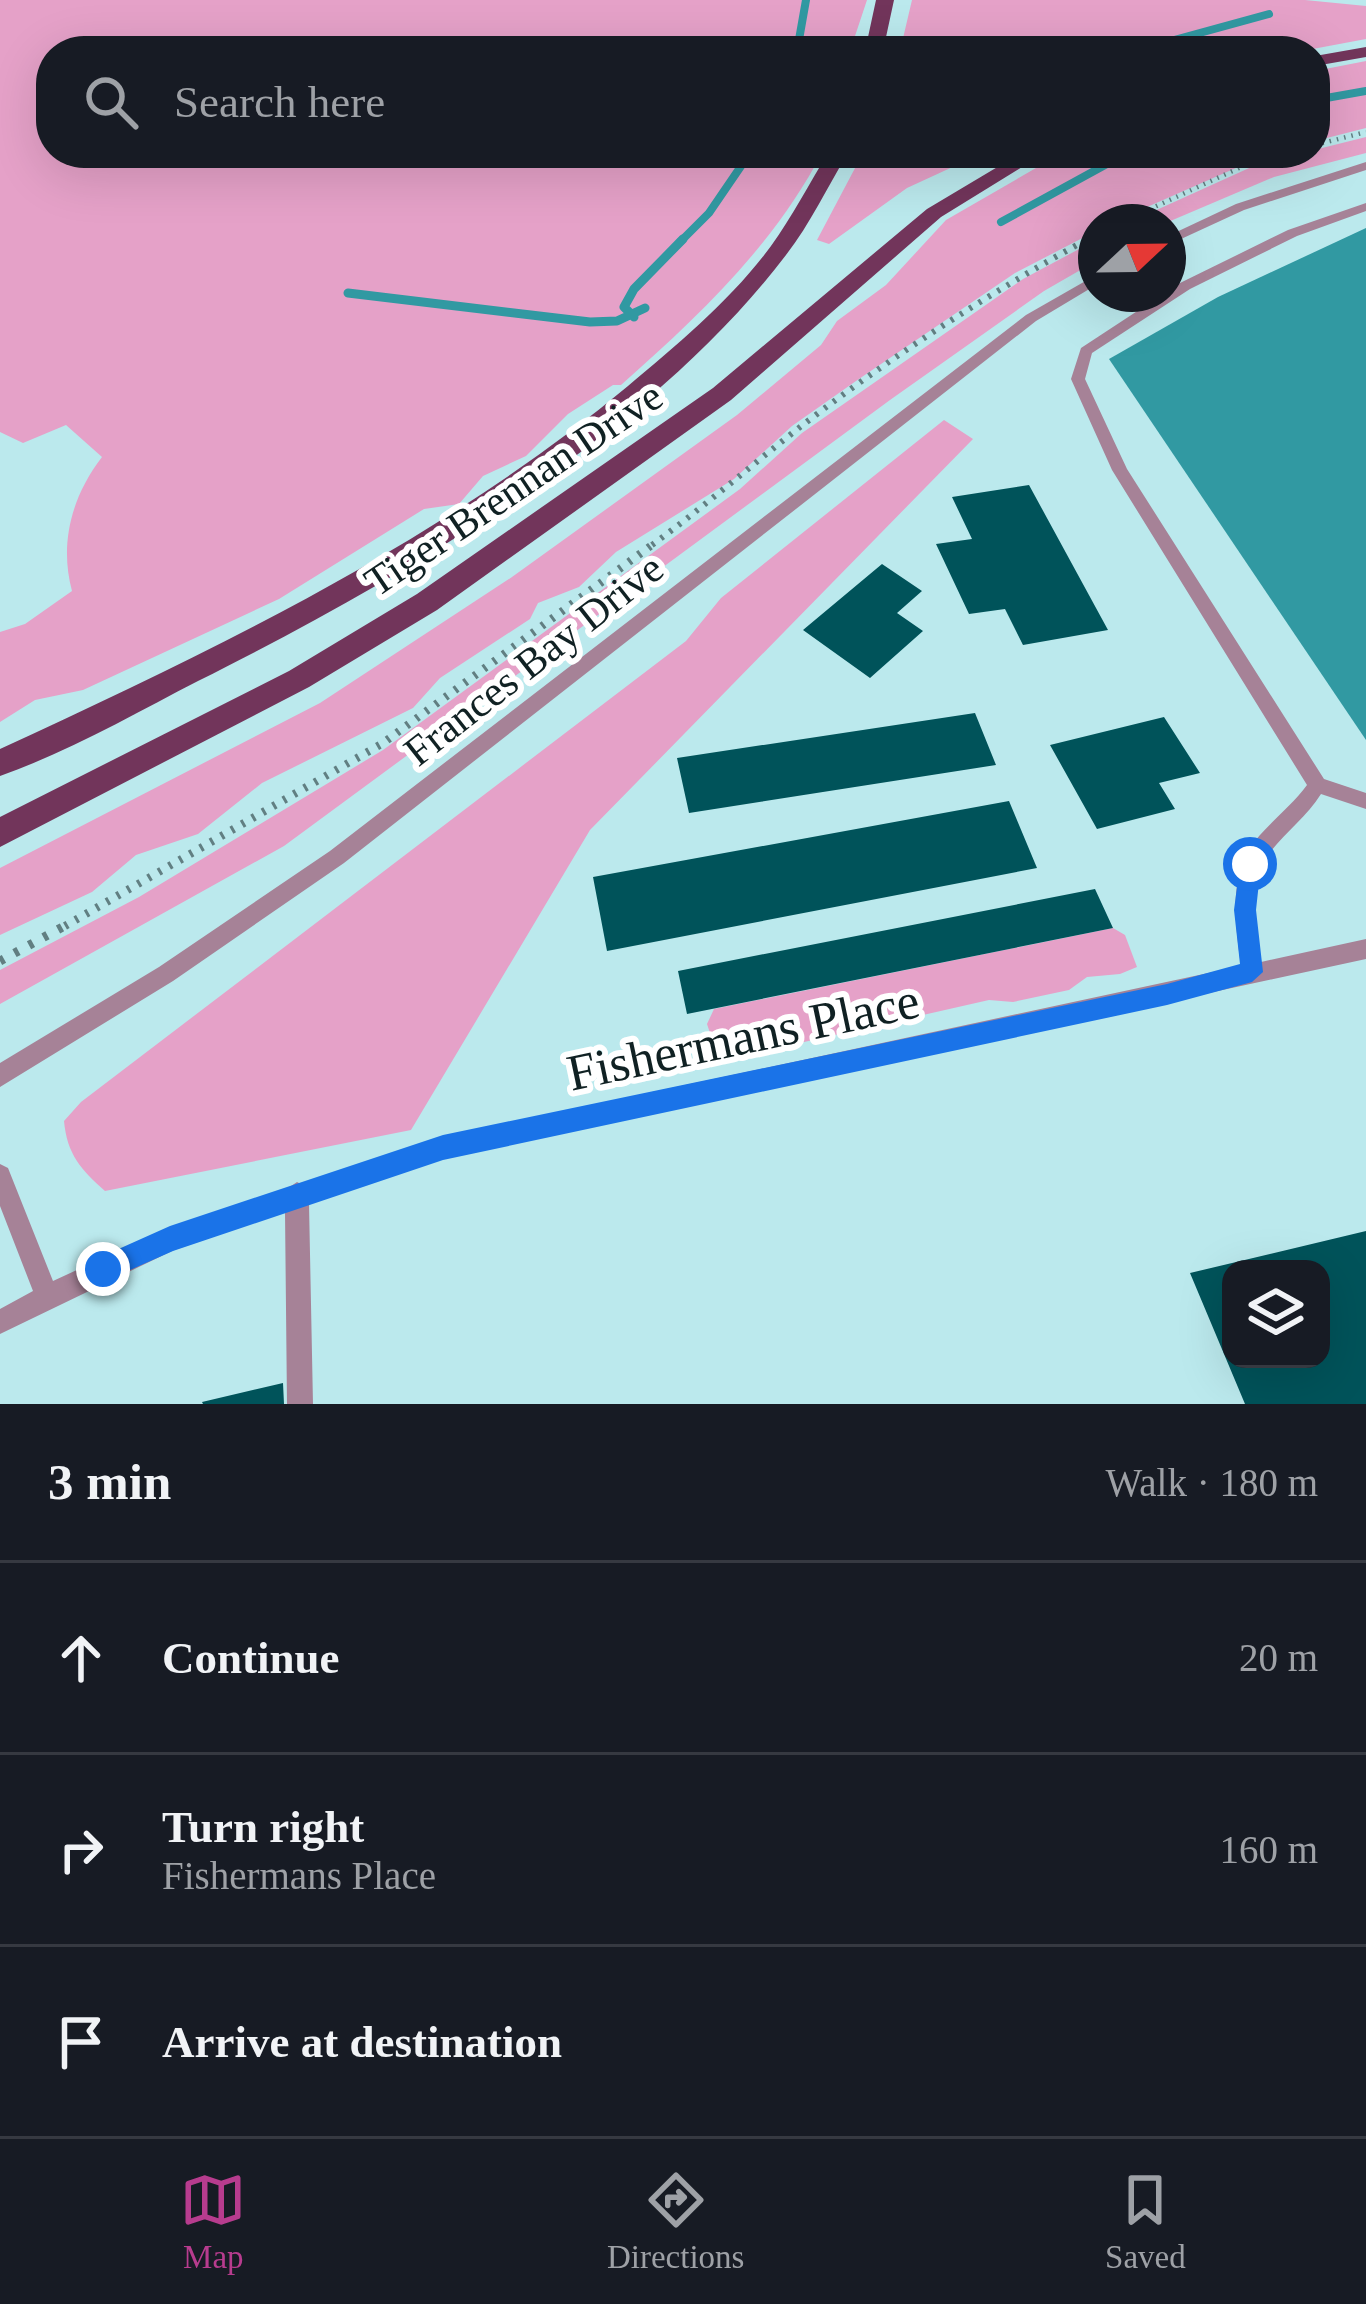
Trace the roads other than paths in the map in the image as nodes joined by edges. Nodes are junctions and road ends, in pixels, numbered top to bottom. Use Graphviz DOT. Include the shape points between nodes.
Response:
graph roads {
  1 [pos="885,0"];
  2 [pos="877,36"];
  3 [pos="1366,52"];
  4 [pos="1330,59"];
  5 [pos="1366,166"];
  6 [pos="831,168"];
  7 [pos="1009,168"];
  8 [pos="1366,206"];
  9 [pos="1186,232"];
  10 [pos="1078,290"];
  11 [pos="0,763"];
  12 [pos="1317,785"];
  13 [pos="1366,801"];
  14 [pos="0,832"];
  15 [pos="1366,949"];
  16 [pos="1252,972"];
  17 [pos="0,1076"];
  18 [pos="0,1176"];
  19 [pos="297,1194"];
  20 [pos="46,1298"];
  21 [pos="0,1322"];
  22 [pos="300,1404"];
  1 -- 2 [label="main road"];
  3 -- 4 [label="main road"];
  5 -- 9 [label="lane"];
  6 -- 11 [label="main road, Tiger Brennan Drive" via="750,285 660,374 583,434 318,603"];
  7 -- 14 [label="main road, Tiger Brennan Drive" via="934,212 722,394 427,602 299,679"];
  8 -- 12 [label="lane" via="1183,289 1086,352 1078,379 1120,470"];
  10 -- 17 [label="lane, Frances Bay Drive" via="1031,318 337,857"];
  12 -- 13 [label="lane"];
  12 -- 16 [label="lane" via="1250,864"];
  15 -- 16 [label="lane, Fishermans Place"];
  16 -- 19 [label="lane, Fishermans Place" via="508,1132"];
  18 -- 20 [label="lane"];
  19 -- 20 [label="lane, Fishermans Place" via="170,1239"];
  19 -- 22 [label="lane"];
  20 -- 21 [label="lane, Fishermans Place"];
}
